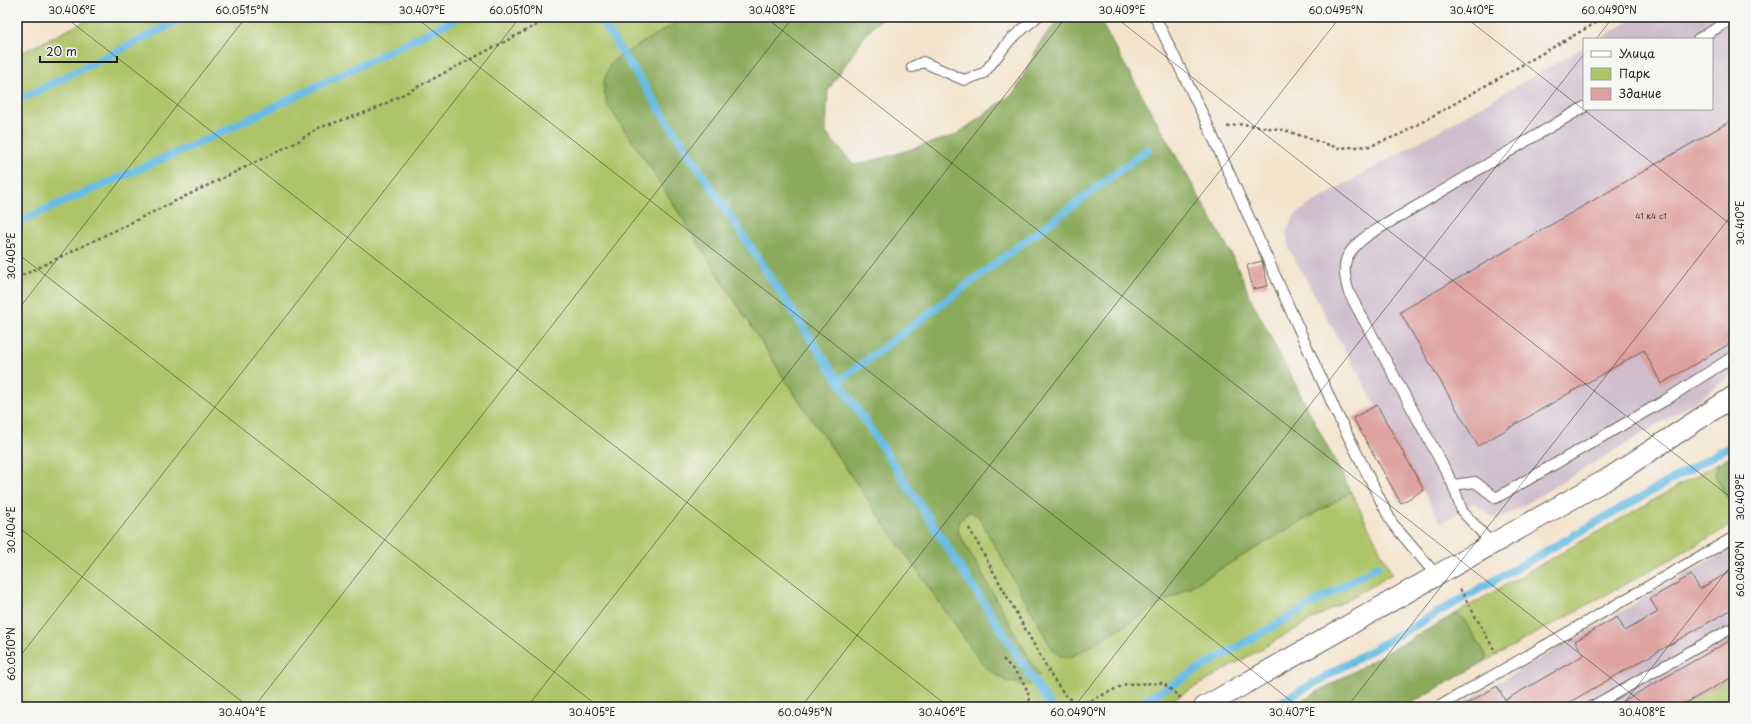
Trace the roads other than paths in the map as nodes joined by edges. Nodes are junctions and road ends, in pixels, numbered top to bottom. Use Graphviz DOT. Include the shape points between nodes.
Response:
graph roads {
  1 [pos="1037,17"];
  2 [pos="1155,17"];
  3 [pos="1734,18"];
  4 [pos="1700,38"];
  5 [pos="912,67"];
  6 [pos="1583,108"];
  7 [pos="1734,356"];
  8 [pos="1734,396"];
  9 [pos="1453,485"];
  10 [pos="1734,538"];
  11 [pos="1493,544"];
  12 [pos="1437,576"];
  13 [pos="1734,627"];
  14 [pos="1195,704"];
  15 [pos="1438,707"];
  16 [pos="1591,707"];
  1 -- 5 [label="lane" via="1010,40 984,73 964,80 923,62"];
  2 -- 12 [label="lane" via="1210,130 1337,414 1368,476 1392,523"];
  3 -- 4 [label="lane"];
  6 -- 9 [label="lane" via="1368,235 1354,246 1344,262 1344,277 1349,293"];
  7 -- 9 [label="lane" via="1664,401 1496,498 1476,482"];
  8 -- 11 [label="street" via="1609,478"];
  9 -- 11 [label="lane" via="1462,511"];
  10 -- 15 [label="lane"];
  11 -- 12 [label="street"];
  12 -- 14 [label="street"];
  13 -- 16 [label="lane"];
}
